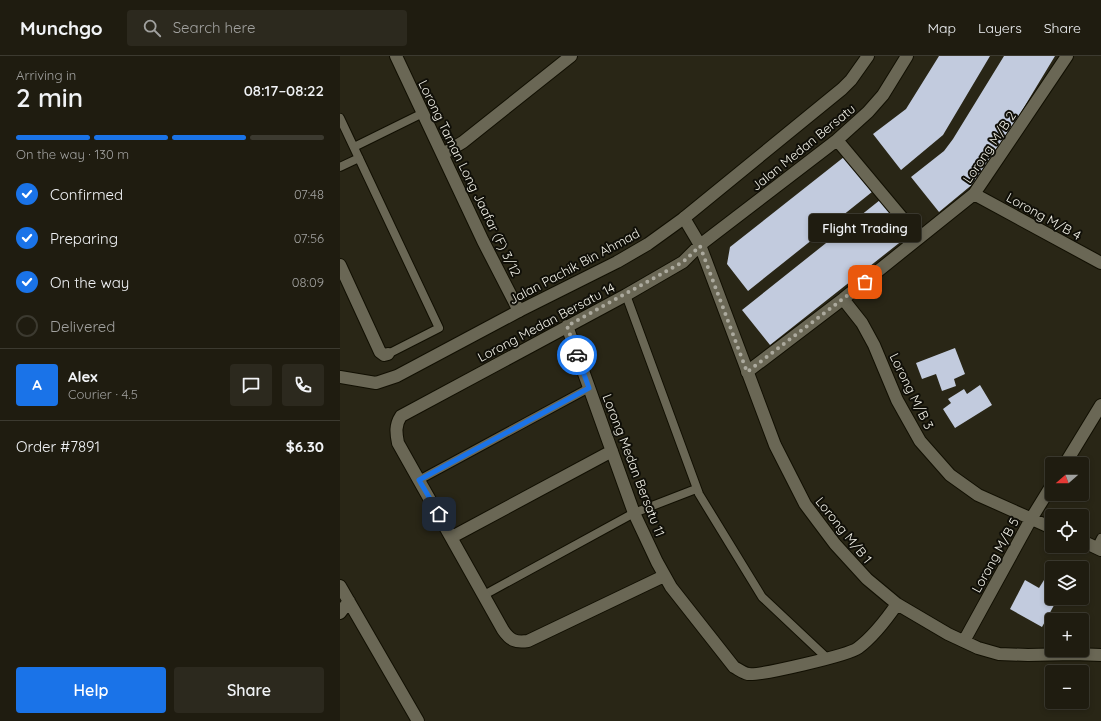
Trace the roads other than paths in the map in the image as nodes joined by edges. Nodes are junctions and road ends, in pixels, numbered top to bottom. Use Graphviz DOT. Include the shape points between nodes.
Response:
graph roads {
  1 [pos="396,56"];
  2 [pos="571,56"];
  3 [pos="868,56"];
  4 [pos="907,56"];
  5 [pos="1067,56"];
  6 [pos="557,61"];
  7 [pos="423,113"];
  8 [pos="340,118"];
  9 [pos="837,140"];
  10 [pos="354,147"];
  11 [pos="443,154"];
  12 [pos="358,158"];
  13 [pos="340,167"];
  14 [pos="974,194"];
  15 [pos="684,218"];
  16 [pos="919,238"];
  17 [pos="700,246"];
  18 [pos="1101,263"];
  19 [pos="340,265"];
  20 [pos="626,294"];
  21 [pos="843,299"];
  22 [pos="519,311"];
  23 [pos="567,326"];
  24 [pos="388,354"];
  25 [pos="747,372"];
  26 [pos="340,377"];
  27 [pos="589,388"];
  28 [pos="1101,405"];
  29 [pos="612,451"];
  30 [pos="1069,457"];
  31 [pos="419,480"];
  32 [pos="696,489"];
  33 [pos="1045,496"];
  34 [pos="634,513"];
  35 [pos="1031,519"];
  36 [pos="1045,525"];
  37 [pos="452,537"];
  38 [pos="1089,543"];
  39 [pos="1099,545"];
  40 [pos="664,576"];
  41 [pos="340,586"];
  42 [pos="484,595"];
  43 [pos="349,601"];
  44 [pos="897,604"];
  45 [pos="340,613"];
  46 [pos="964,641"];
  47 [pos="1101,655"];
  48 [pos="828,659"];
  49 [pos="418,721"];
  1 -- 7 [label="street, Lorong Taman Long Jaafar (F) 3/12"];
  2 -- 6 [label="street"];
  3 -- 15 [label="street, Jalan Pachik Bin Ahmad" via="842,89"];
  4 -- 9 [label="street, Jalan Medan Bersatu" via="883,95"];
  5 -- 14 [label="street, Lorong M/B 2"];
  6 -- 11 [label="street" via="463,142"];
  7 -- 10 [label="lane"];
  7 -- 11 [label="street, Lorong Taman Long Jaafar (F) 3/12"];
  8 -- 10 [label="lane"];
  9 -- 16 [label="street"];
  9 -- 17 [label="street, Jalan Medan Bersatu"];
  10 -- 12 [label="lane"];
  11 -- 22 [label="street, Lorong Taman Long Jaafar (F) 3/12"];
  12 -- 13 [label="lane"];
  12 -- 24 [label="lane" via="440,328"];
  14 -- 16 [label="street, Lorong M/B 2"];
  14 -- 18 [label="street, Lorong M/B 4"];
  15 -- 17 [label="street, Lorong M/B 1"];
  15 -- 22 [label="street, Jalan Pachik Bin Ahmad" via="617,262"];
  16 -- 21 [label="street, Lorong M/B 2"];
  17 -- 20 [label="street, Lorong Medan Bersatu 14" via="683,262"];
  17 -- 25 [label="street, Lorong M/B 1"];
  19 -- 24 [label="street" via="380,352"];
  20 -- 23 [label="street, Lorong Medan Bersatu 14"];
  20 -- 32 [label="lane"];
  21 -- 25 [label="street, Lorong M/B 2"];
  21 -- 35 [label="street, Lorong M/B 3" via="862,323 874,345 897,400 920,441 950,475 978,495"];
  22 -- 26 [label="street, Jalan Pachik Bin Ahmad" via="384,381 376,383"];
  23 -- 27 [label="street, Lorong Medan Bersatu 11"];
  23 -- 31 [label="street, Lorong Medan Bersatu 14" via="401,416 397,423 398,443"];
  25 -- 44 [label="street, Lorong M/B 1" via="775,446 805,504 835,544 867,578"];
  27 -- 29 [label="street, Lorong Medan Bersatu 11"];
  27 -- 31 [label="lane"];
  28 -- 30 [label="street"];
  29 -- 34 [label="street, Lorong Medan Bersatu 11"];
  29 -- 37 [label="street"];
  31 -- 37 [label="street"];
  32 -- 34 [label="lane"];
  32 -- 48 [label="lane" via="762,597"];
  33 -- 35 [label="street, Lorong M/B 5"];
  34 -- 40 [label="street, Lorong Medan Bersatu 11"];
  34 -- 42 [label="lane"];
  35 -- 36 [label="street, Lorong M/B 3"];
  35 -- 46 [label="street, Lorong M/B 5"];
  37 -- 42 [label="street"];
  38 -- 39 [label="street"];
  40 -- 42 [label="street" via="532,639 520,642 508,637"];
  40 -- 48 [label="street, Lorong Medan Bersatu 11" via="734,667 748,674"];
  41 -- 43 [label="street"];
  43 -- 45 [label="street"];
  43 -- 49 [label="street"];
  44 -- 46 [label="street, Lorong M/B 1"];
  44 -- 48 [label="street, Lorong Medan Bersatu 11" via="884,624 857,649"];
  46 -- 47 [label="street, Lorong M/B 1" via="999,654"];
}
